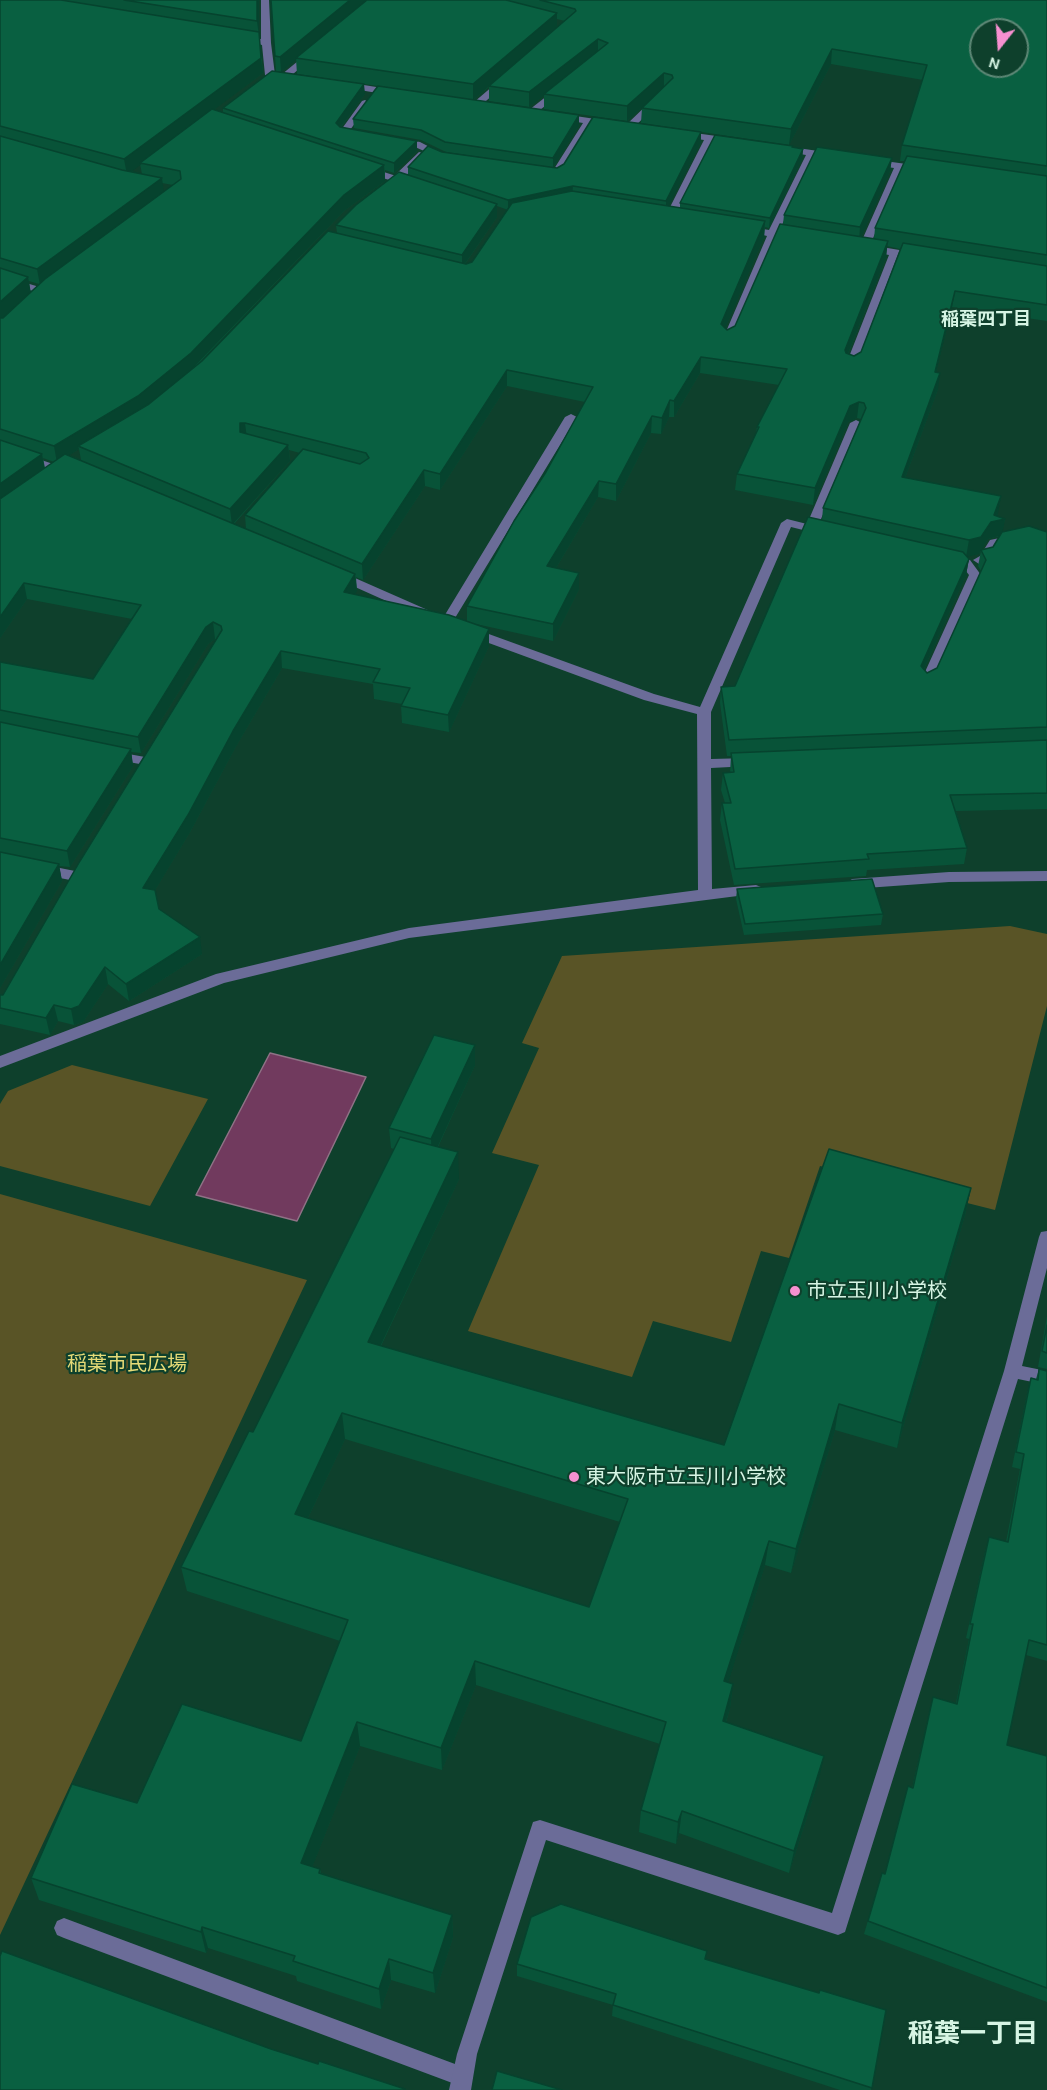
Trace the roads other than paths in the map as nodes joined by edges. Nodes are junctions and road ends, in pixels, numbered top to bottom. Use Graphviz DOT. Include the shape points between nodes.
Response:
graph roads {
  1 [pos="265,0"];
  2 [pos="232,38"];
  3 [pos="266,44"];
  4 [pos="320,47"];
  5 [pos="284,76"];
  6 [pos="510,76"];
  7 [pos="296,78"];
  8 [pos="330,83"];
  9 [pos="566,85"];
  10 [pos="375,90"];
  11 [pos="666,92"];
  12 [pos="409,95"];
  13 [pos="465,103"];
  14 [pos="476,105"];
  15 [pos="487,106"];
  16 [pos="521,111"];
  17 [pos="532,112"];
  18 [pos="544,114"];
  19 [pos="555,116"];
  20 [pos="589,121"];
  21 [pos="629,127"];
  22 [pos="640,128"];
  23 [pos="664,132"];
  24 [pos="365,136"];
  25 [pos="710,138"];
  26 [pos="386,139"];
  27 [pos="744,143"];
  28 [pos="778,148"];
  29 [pos="428,149"];
  30 [pos="812,153"];
  31 [pos="455,158"];
  32 [pos="845,158"];
  33 [pos="856,160"];
  34 [pos="353,165"];
  35 [pos="900,166"];
  36 [pos="534,170"];
  37 [pos="934,171"];
  38 [pos="392,183"];
  39 [pos="419,187"];
  40 [pos="681,219"];
  41 [pos="739,228"];
  42 [pos="773,233"];
  43 [pos="807,238"];
  44 [pos="852,246"];
  45 [pos="864,247"];
  46 [pos="894,252"];
  47 [pos="925,257"];
  48 [pos="0,278"];
  49 [pos="52,284"];
  50 [pos="727,341"];
  51 [pos="851,367"];
  52 [pos="571,417"];
  53 [pos="856,423"];
  54 [pos="0,449"];
  55 [pos="58,469"];
  56 [pos="811,528"];
  57 [pos="832,533"];
  58 [pos="1047,536"];
  59 [pos="934,556"];
  60 [pos="966,563"];
  61 [pos="322,568"];
  62 [pos="446,622"];
  63 [pos="926,683"];
  64 [pos="704,712"];
  65 [pos="100,752"];
  66 [pos="145,761"];
  67 [pos="764,761"];
  68 [pos="705,764"];
  69 [pos="0,861"];
  70 [pos="75,876"];
  71 [pos="1047,876"];
  72 [pos="833,885"];
  73 [pos="775,889"];
  74 [pos="705,894"];
  75 [pos="0,1062"];
  76 [pos="1047,1237"];
  77 [pos="1012,1371"];
  78 [pos="1047,1378"];
  79 [pos="64,1928"];
  80 [pos="462,2084"];
  1 -- 3 [label="street"];
  2 -- 3 [label="street"];
  3 -- 5 [label="street" via="266,78"];
  4 -- 5 [label="street"];
  5 -- 7 [label="street"];
  6 -- 14 [label="street"];
  8 -- 10 [label="street"];
  9 -- 17 [label="street"];
  10 -- 12 [label="street"];
  10 -- 24 [label="street" via="344,132"];
  11 -- 21 [label="street"];
  13 -- 14 [label="street"];
  14 -- 15 [label="street"];
  16 -- 17 [label="street"];
  17 -- 18 [label="street"];
  19 -- 20 [label="street"];
  20 -- 21 [label="street"];
  20 -- 36 [label="street" via="557,173"];
  21 -- 22 [label="street"];
  23 -- 25 [label="street"];
  25 -- 27 [label="street"];
  25 -- 40 [label="street" via="664,216"];
  26 -- 29 [label="street"];
  28 -- 30 [label="street"];
  29 -- 31 [label="street"];
  29 -- 38 [label="street"];
  30 -- 32 [label="street"];
  30 -- 42 [label="street"];
  33 -- 35 [label="street"];
  34 -- 38 [label="street"];
  35 -- 37 [label="street"];
  35 -- 45 [label="street"];
  38 -- 39 [label="street"];
  41 -- 42 [label="street"];
  42 -- 43 [label="street"];
  42 -- 50 [label="street"];
  44 -- 45 [label="street"];
  45 -- 46 [label="street"];
  46 -- 47 [label="street"];
  46 -- 51 [label="street"];
  48 -- 49 [label="street" via="38,295"];
  52 -- 62 [label="street"];
  53 -- 56 [label="street"];
  54 -- 55 [label="street"];
  56 -- 57 [label="street"];
  56 -- 64 [label="street" via="788,523"];
  58 -- 60 [label="street" via="1038,534 994,543 984,559"];
  59 -- 60 [label="street"];
  60 -- 63 [label="street" via="975,574"];
  61 -- 62 [label="street"];
  62 -- 64 [label="street" via="649,697"];
  64 -- 68 [label="street"];
  65 -- 66 [label="street"];
  67 -- 68 [label="street"];
  68 -- 74 [label="street"];
  69 -- 70 [label="street"];
  71 -- 72 [label="street" via="949,877"];
  73 -- 74 [label="street"];
  74 -- 75 [label="street" via="387,938 222,978"];
  76 -- 77 [label="street"];
  77 -- 78 [label="street"];
  77 -- 80 [label="street" via="838,1925 540,1829 467,2054"];
  79 -- 80 [label="street"];
}
